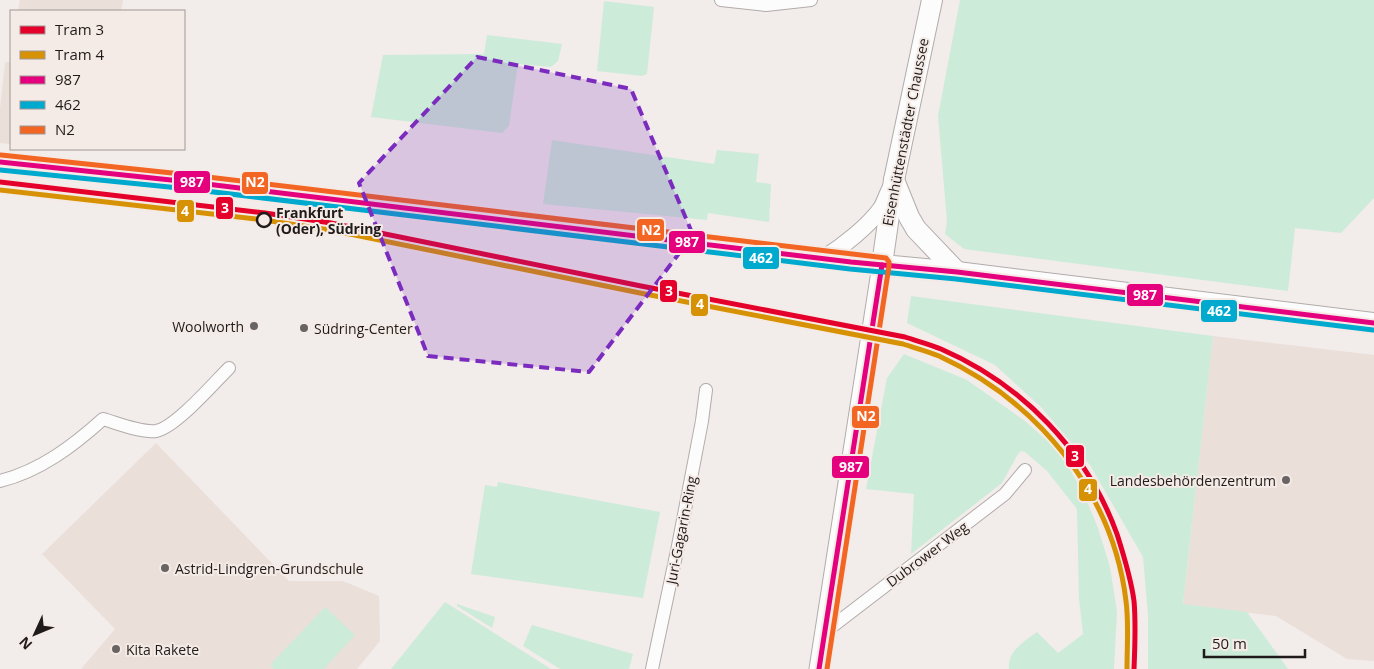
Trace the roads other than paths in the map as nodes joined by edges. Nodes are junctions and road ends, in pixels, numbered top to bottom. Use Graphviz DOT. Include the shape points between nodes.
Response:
graph roads {
  1 [pos="721,0"];
  2 [pos="811,0"];
  3 [pos="932,0"];
  4 [pos="0,162"];
  5 [pos="894,180"];
  6 [pos="824,258"];
  7 [pos="882,265"];
  8 [pos="957,272"];
  9 [pos="1374,323"];
  10 [pos="229,368"];
  11 [pos="706,390"];
  12 [pos="1025,470"];
  13 [pos="0,481"];
  14 [pos="825,632"];
  15 [pos="652,669"];
  16 [pos="819,669"];
  1 -- 2 [label="street" via="766,5"];
  3 -- 5 [label="main road, Eisenhüttenstädter Chaussee"];
  4 -- 6 [label="street"];
  5 -- 6 [label="street" via="881,208 846,244"];
  5 -- 7 [label="main road, Eisenhüttenstädter Chaussee"];
  5 -- 8 [label="main road" via="916,229"];
  6 -- 7 [label="street"];
  7 -- 8 [label="main road"];
  7 -- 14 [label="main road"];
  8 -- 9 [label="main road"];
  10 -- 13 [label="street" via="171,425 161,430 154,432 127,427 103,419 45,463"];
  11 -- 15 [label="street, Juri-Gagarin-Ring"];
  12 -- 14 [label="street, Dubrower Weg" via="1005,494"];
  14 -- 16 [label="main road"];
}
